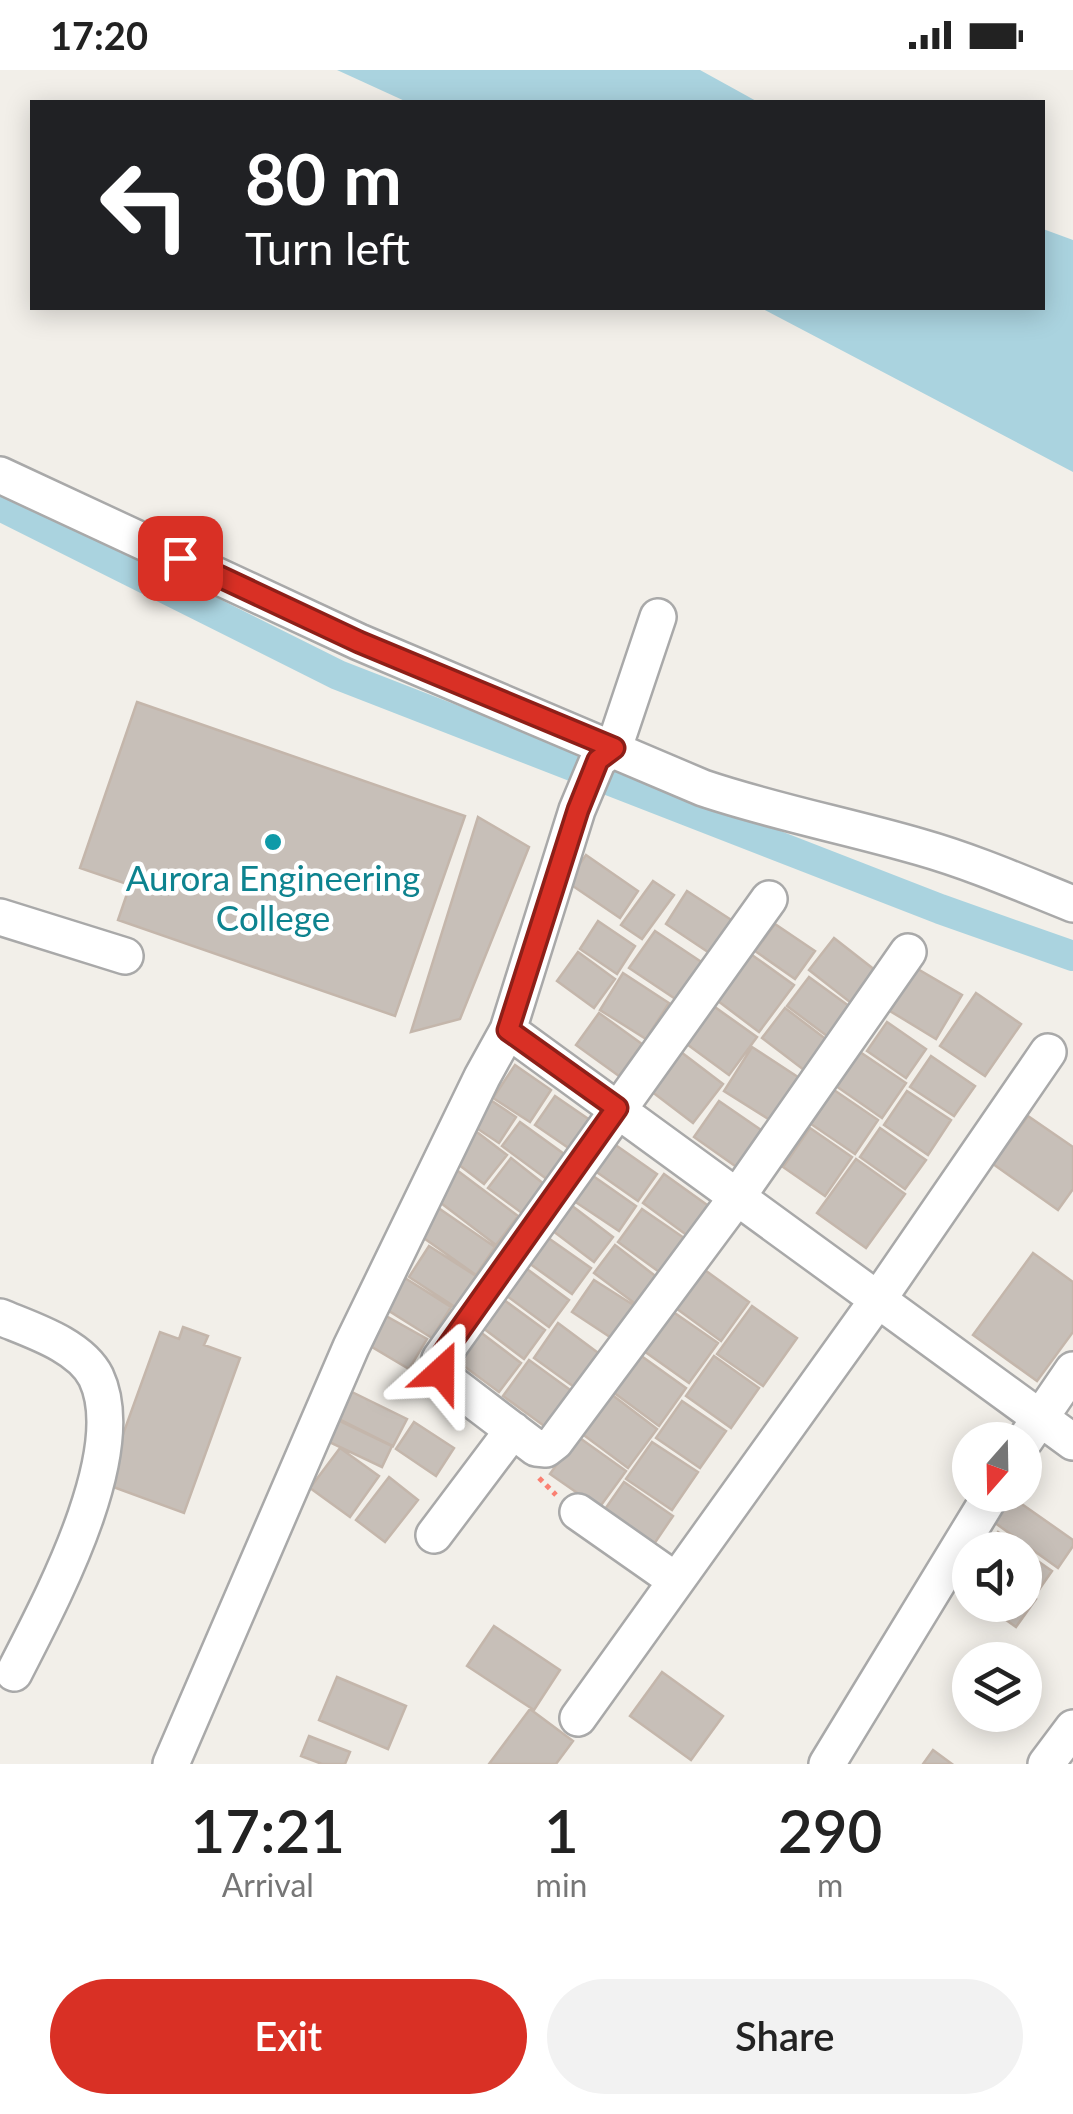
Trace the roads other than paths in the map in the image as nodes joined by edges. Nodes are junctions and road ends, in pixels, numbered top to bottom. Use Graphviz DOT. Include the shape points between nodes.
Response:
graph roads {
  1 [pos="0,475"];
  2 [pos="658,617"];
  3 [pos="606,754"];
  4 [pos="769,899"];
  5 [pos="1073,904"];
  6 [pos="0,917"];
  7 [pos="908,952"];
  8 [pos="125,956"];
  9 [pos="508,1030"];
  10 [pos="1048,1052"];
  11 [pos="617,1108"];
  12 [pos="737,1197"];
  13 [pos="879,1298"];
  14 [pos="0,1317"];
  15 [pos="1073,1370"];
  16 [pos="1024,1422"];
  17 [pos="1037,1422"];
  18 [pos="1042,1432"];
  19 [pos="525,1439"];
  20 [pos="1073,1442"];
  21 [pos="578,1512"];
  22 [pos="981,1512"];
  23 [pos="434,1536"];
  24 [pos="675,1580"];
  25 [pos="14,1674"];
  26 [pos="578,1718"];
  27 [pos="1073,1728"];
  28 [pos="170,1764"];
  29 [pos="827,1764"];
  30 [pos="1046,1764"];
  1 -- 3 [label="street"];
  2 -- 3 [label="street"];
  3 -- 5 [label="street" via="750,804 920,847"];
  3 -- 9 [label="street" via="578,810"];
  4 -- 11 [label="street"];
  6 -- 8 [label="street"];
  7 -- 12 [label="street"];
  9 -- 11 [label="street"];
  9 -- 28 [label="street" via="351,1347"];
  10 -- 13 [label="street"];
  11 -- 12 [label="street"];
  11 -- 19 [label="street" via="440,1358 452,1384"];
  12 -- 13 [label="street"];
  12 -- 19 [label="street" via="555,1442 546,1449"];
  13 -- 16 [label="street"];
  13 -- 24 [label="street"];
  14 -- 25 [label="street" via="66,1345 96,1376 104,1412 104,1454 67,1569"];
  15 -- 17 [label="street"];
  18 -- 20 [label="street"];
  19 -- 23 [label="street"];
  21 -- 24 [label="street"];
  22 -- 29 [label="street"];
  24 -- 26 [label="street"];
  27 -- 30 [label="street"];
}
